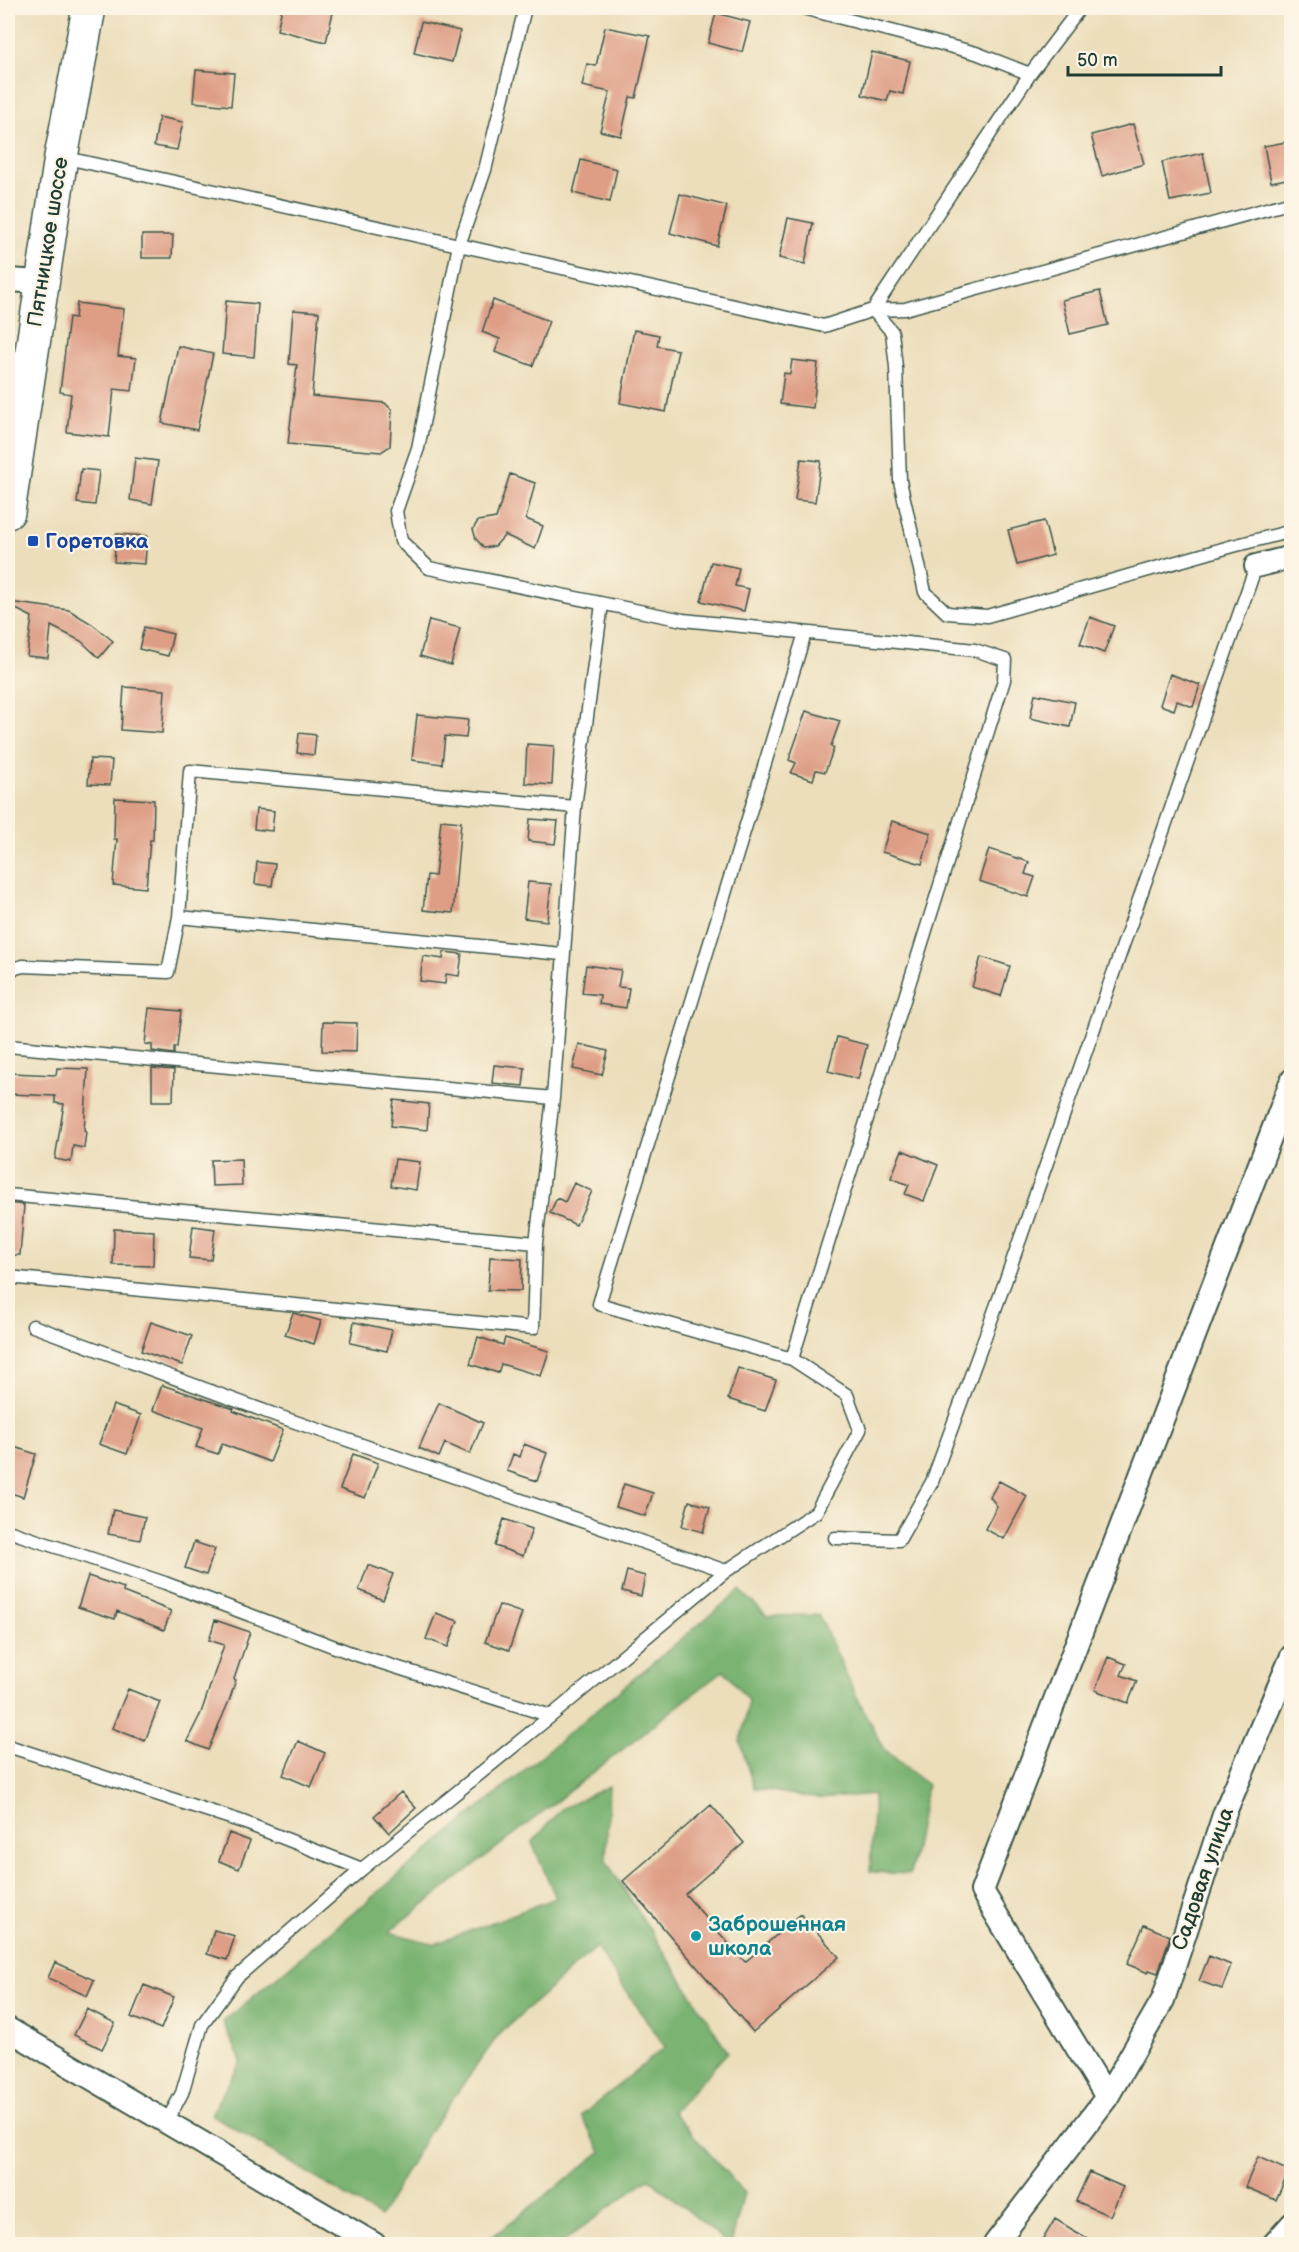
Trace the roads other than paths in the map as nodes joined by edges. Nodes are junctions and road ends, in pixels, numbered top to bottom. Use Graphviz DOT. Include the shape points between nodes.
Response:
graph roads {
  1 [pos="89,8"];
  2 [pos="525,8"];
  3 [pos="803,8"];
  4 [pos="1080,8"];
  5 [pos="1030,75"];
  6 [pos="61,157"];
  7 [pos="1292,202"];
  8 [pos="459,245"];
  9 [pos="8,280"];
  10 [pos="41,282"];
  11 [pos="873,310"];
  12 [pos="8,512"];
  13 [pos="1292,531"];
  14 [pos="1292,557"];
  15 [pos="1256,566"];
  16 [pos="602,604"];
  17 [pos="805,633"];
  18 [pos="575,807"];
  19 [pos="179,917"];
  20 [pos="562,954"];
  21 [pos="8,970"];
  22 [pos="8,1046"];
  23 [pos="1292,1080"];
  24 [pos="552,1098"];
  25 [pos="8,1195"];
  26 [pos="536,1243"];
  27 [pos="8,1277"];
  28 [pos="33,1326"];
  29 [pos="792,1359"];
  30 [pos="8,1531"];
  31 [pos="835,1538"];
  32 [pos="726,1571"];
  33 [pos="1292,1656"];
  34 [pos="551,1716"];
  35 [pos="8,1746"];
  36 [pos="362,1869"];
  37 [pos="8,2029"];
  38 [pos="1107,2097"];
  39 [pos="167,2121"];
  40 [pos="1292,2224"];
  41 [pos="374,2244"];
  42 [pos="995,2244"];
  43 [pos="1274,2244"];
  1 -- 6 [label="main road, Пятницкое шоссе"];
  2 -- 8 [label="lane" via="485,170"];
  3 -- 5 [label="lane" via="976,53"];
  4 -- 5 [label="lane"];
  5 -- 11 [label="lane"];
  6 -- 8 [label="lane"];
  6 -- 10 [label="main road, Пятницкое шоссе"];
  7 -- 11 [label="lane" via="905,309"];
  8 -- 11 [label="lane" via="824,326"];
  8 -- 16 [label="lane" via="418,448 396,511 401,541 429,568"];
  9 -- 10 [label="street"];
  10 -- 12 [label="main road, Пятницкое шоссе"];
  11 -- 13 [label="lane" via="892,332 900,481 925,592 947,613 987,616"];
  14 -- 15 [label="street"];
  15 -- 31 [label="lane" via="932,1482 899,1540"];
  16 -- 17 [label="lane" via="682,620"];
  16 -- 18 [label="lane"];
  17 -- 29 [label="lane" via="599,1304"];
  17 -- 29 [label="lane" via="975,650 1005,660 1004,680"];
  18 -- 19 [label="lane" via="190,771"];
  18 -- 20 [label="lane"];
  19 -- 20 [label="lane"];
  19 -- 21 [label="lane" via="168,972 22,966"];
  20 -- 24 [label="lane"];
  22 -- 24 [label="lane"];
  23 -- 38 [label="street" via="982,1892"];
  24 -- 26 [label="lane"];
  25 -- 26 [label="lane"];
  26 -- 27 [label="lane" via="533,1328"];
  28 -- 32 [label="lane" via="281,1417"];
  29 -- 32 [label="lane" via="847,1395 860,1430 816,1512"];
  30 -- 34 [label="lane" via="165,1583 351,1653"];
  32 -- 34 [label="lane"];
  33 -- 38 [label="street, Садовая улица" via="1225,1812 1163,2000"];
  34 -- 36 [label="lane"];
  35 -- 36 [label="lane" via="243,1822"];
  36 -- 39 [label="lane" via="237,1977 202,2025 182,2093"];
  37 -- 39 [label="street"];
  38 -- 42 [label="street, Садовая улица"];
  39 -- 41 [label="street"];
  40 -- 43 [label="street"];
}
